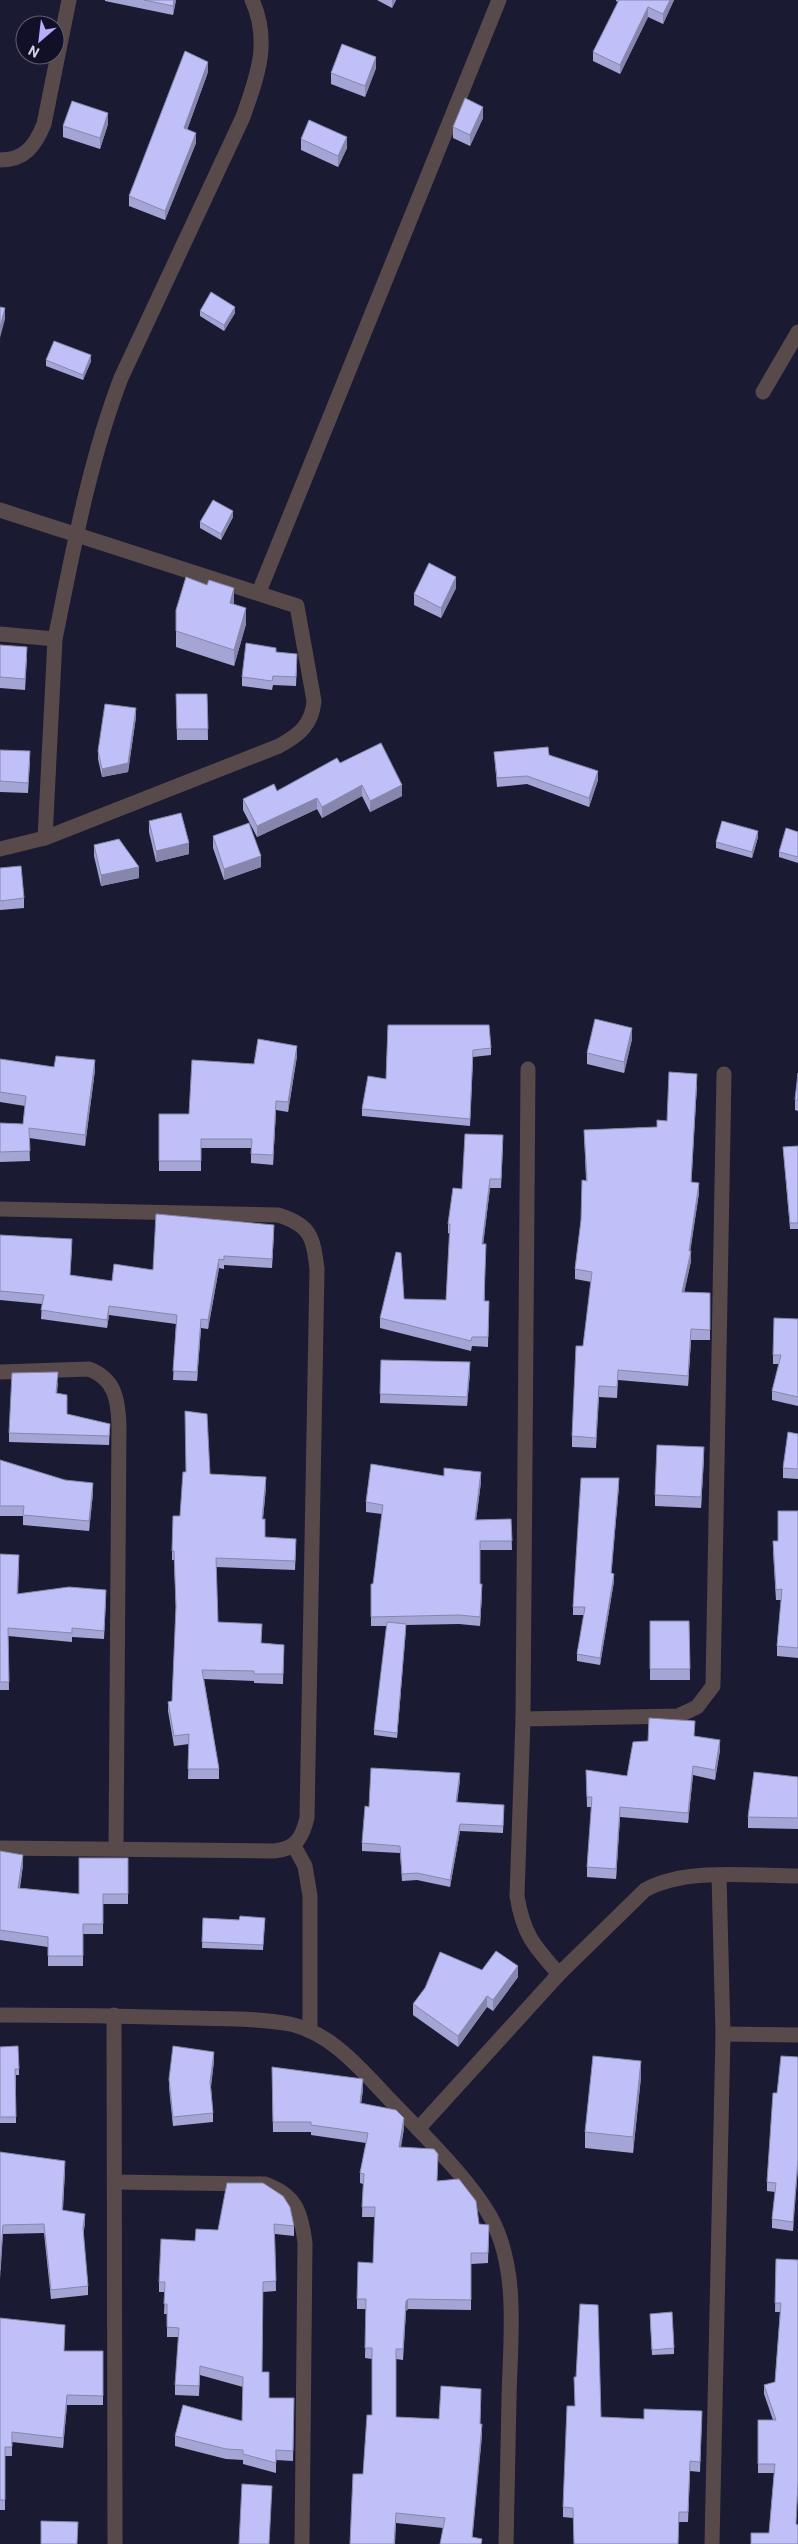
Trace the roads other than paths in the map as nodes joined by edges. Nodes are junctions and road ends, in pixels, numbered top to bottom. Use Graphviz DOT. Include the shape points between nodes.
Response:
graph roads {
  1 [pos="69,0"];
  2 [pos="252,0"];
  3 [pos="499,0"];
  4 [pos="0,160"];
  5 [pos="798,332"];
  6 [pos="763,392"];
  7 [pos="0,510"];
  8 [pos="76,534"];
  9 [pos="259,592"];
  10 [pos="0,634"];
  11 [pos="55,639"];
  12 [pos="45,838"];
  13 [pos="0,849"];
  14 [pos="528,1070"];
  15 [pos="724,1074"];
  16 [pos="0,1209"];
  17 [pos="0,1372"];
  18 [pos="523,1719"];
  19 [pos="294,1846"];
  20 [pos="0,1848"];
  21 [pos="116,1849"];
  22 [pos="720,1875"];
  23 [pos="798,1876"];
  24 [pos="559,1974"];
  25 [pos="0,2015"];
  26 [pos="114,2015"];
  27 [pos="310,2031"];
  28 [pos="723,2034"];
  29 [pos="798,2035"];
  30 [pos="418,2129"];
  31 [pos="115,2182"];
  32 [pos="115,2544"];
  33 [pos="302,2544"];
  34 [pos="506,2544"];
  35 [pos="712,2544"];
  1 -- 4 [label="street" via="44,124 28,152 12,160"];
  2 -- 8 [label="street" via="263,33 255,81 243,118 121,378"];
  3 -- 9 [label="street"];
  5 -- 6 [label="street"];
  7 -- 8 [label="street"];
  8 -- 9 [label="street"];
  8 -- 11 [label="street"];
  9 -- 12 [label="street" via="297,606 314,701 309,722 303,729 279,746"];
  10 -- 11 [label="street"];
  11 -- 12 [label="street"];
  12 -- 13 [label="street"];
  14 -- 18 [label="street"];
  15 -- 18 [label="street" via="713,1686 697,1707 678,1716"];
  16 -- 19 [label="street" via="278,1215 291,1219 313,1240 317,1269 307,1818 300,1840"];
  17 -- 21 [label="street" via="89,1369 110,1382 116,1393 119,1425"];
  18 -- 24 [label="street" via="516,1896 531,1942"];
  19 -- 21 [label="street" via="274,1851"];
  19 -- 27 [label="street" via="305,1866 310,1896"];
  20 -- 21 [label="street"];
  22 -- 23 [label="street"];
  22 -- 24 [label="street" via="658,1882"];
  22 -- 28 [label="street"];
  24 -- 30 [label="street"];
  25 -- 26 [label="street"];
  26 -- 27 [label="street" via="261,2021 291,2024"];
  26 -- 31 [label="street"];
  27 -- 30 [label="street" via="354,2063"];
  28 -- 29 [label="street"];
  28 -- 35 [label="street"];
  30 -- 34 [label="street" via="478,2198 501,2242 511,2296"];
  31 -- 32 [label="street"];
  31 -- 33 [label="street" via="265,2184 286,2194 300,2214 305,2243"];
}
